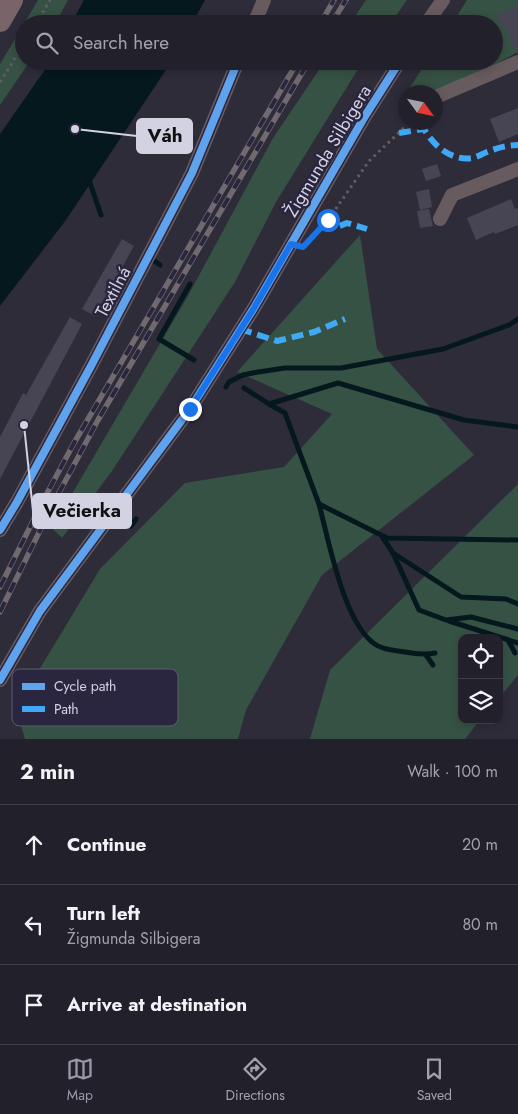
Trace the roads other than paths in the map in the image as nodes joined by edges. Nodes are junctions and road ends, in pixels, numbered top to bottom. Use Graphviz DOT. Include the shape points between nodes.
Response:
graph roads {
  1 [pos="12,0"];
  2 [pos="264,0"];
  3 [pos="443,0"];
  4 [pos="258,15"];
  5 [pos="432,15"];
  6 [pos="0,21"];
  7 [pos="518,62"];
  8 [pos="503,68"];
  9 [pos="234,70"];
  10 [pos="394,70"];
  11 [pos="499,70"];
  12 [pos="443,94"];
  13 [pos="518,169"];
  14 [pos="440,219"];
  15 [pos="0,530"];
  16 [pos="0,680"];
  1 -- 6 [label="main road"];
  2 -- 4 [label="street"];
  3 -- 5 [label="street"];
  7 -- 8 [label="street"];
  9 -- 15 [label="street, Textilná" via="192,173"];
  10 -- 16 [label="street, Žigmunda Silbigera" via="254,308 190,409 40,611"];
  11 -- 12 [label="street"];
  13 -- 14 [label="street" via="452,195"];
}
